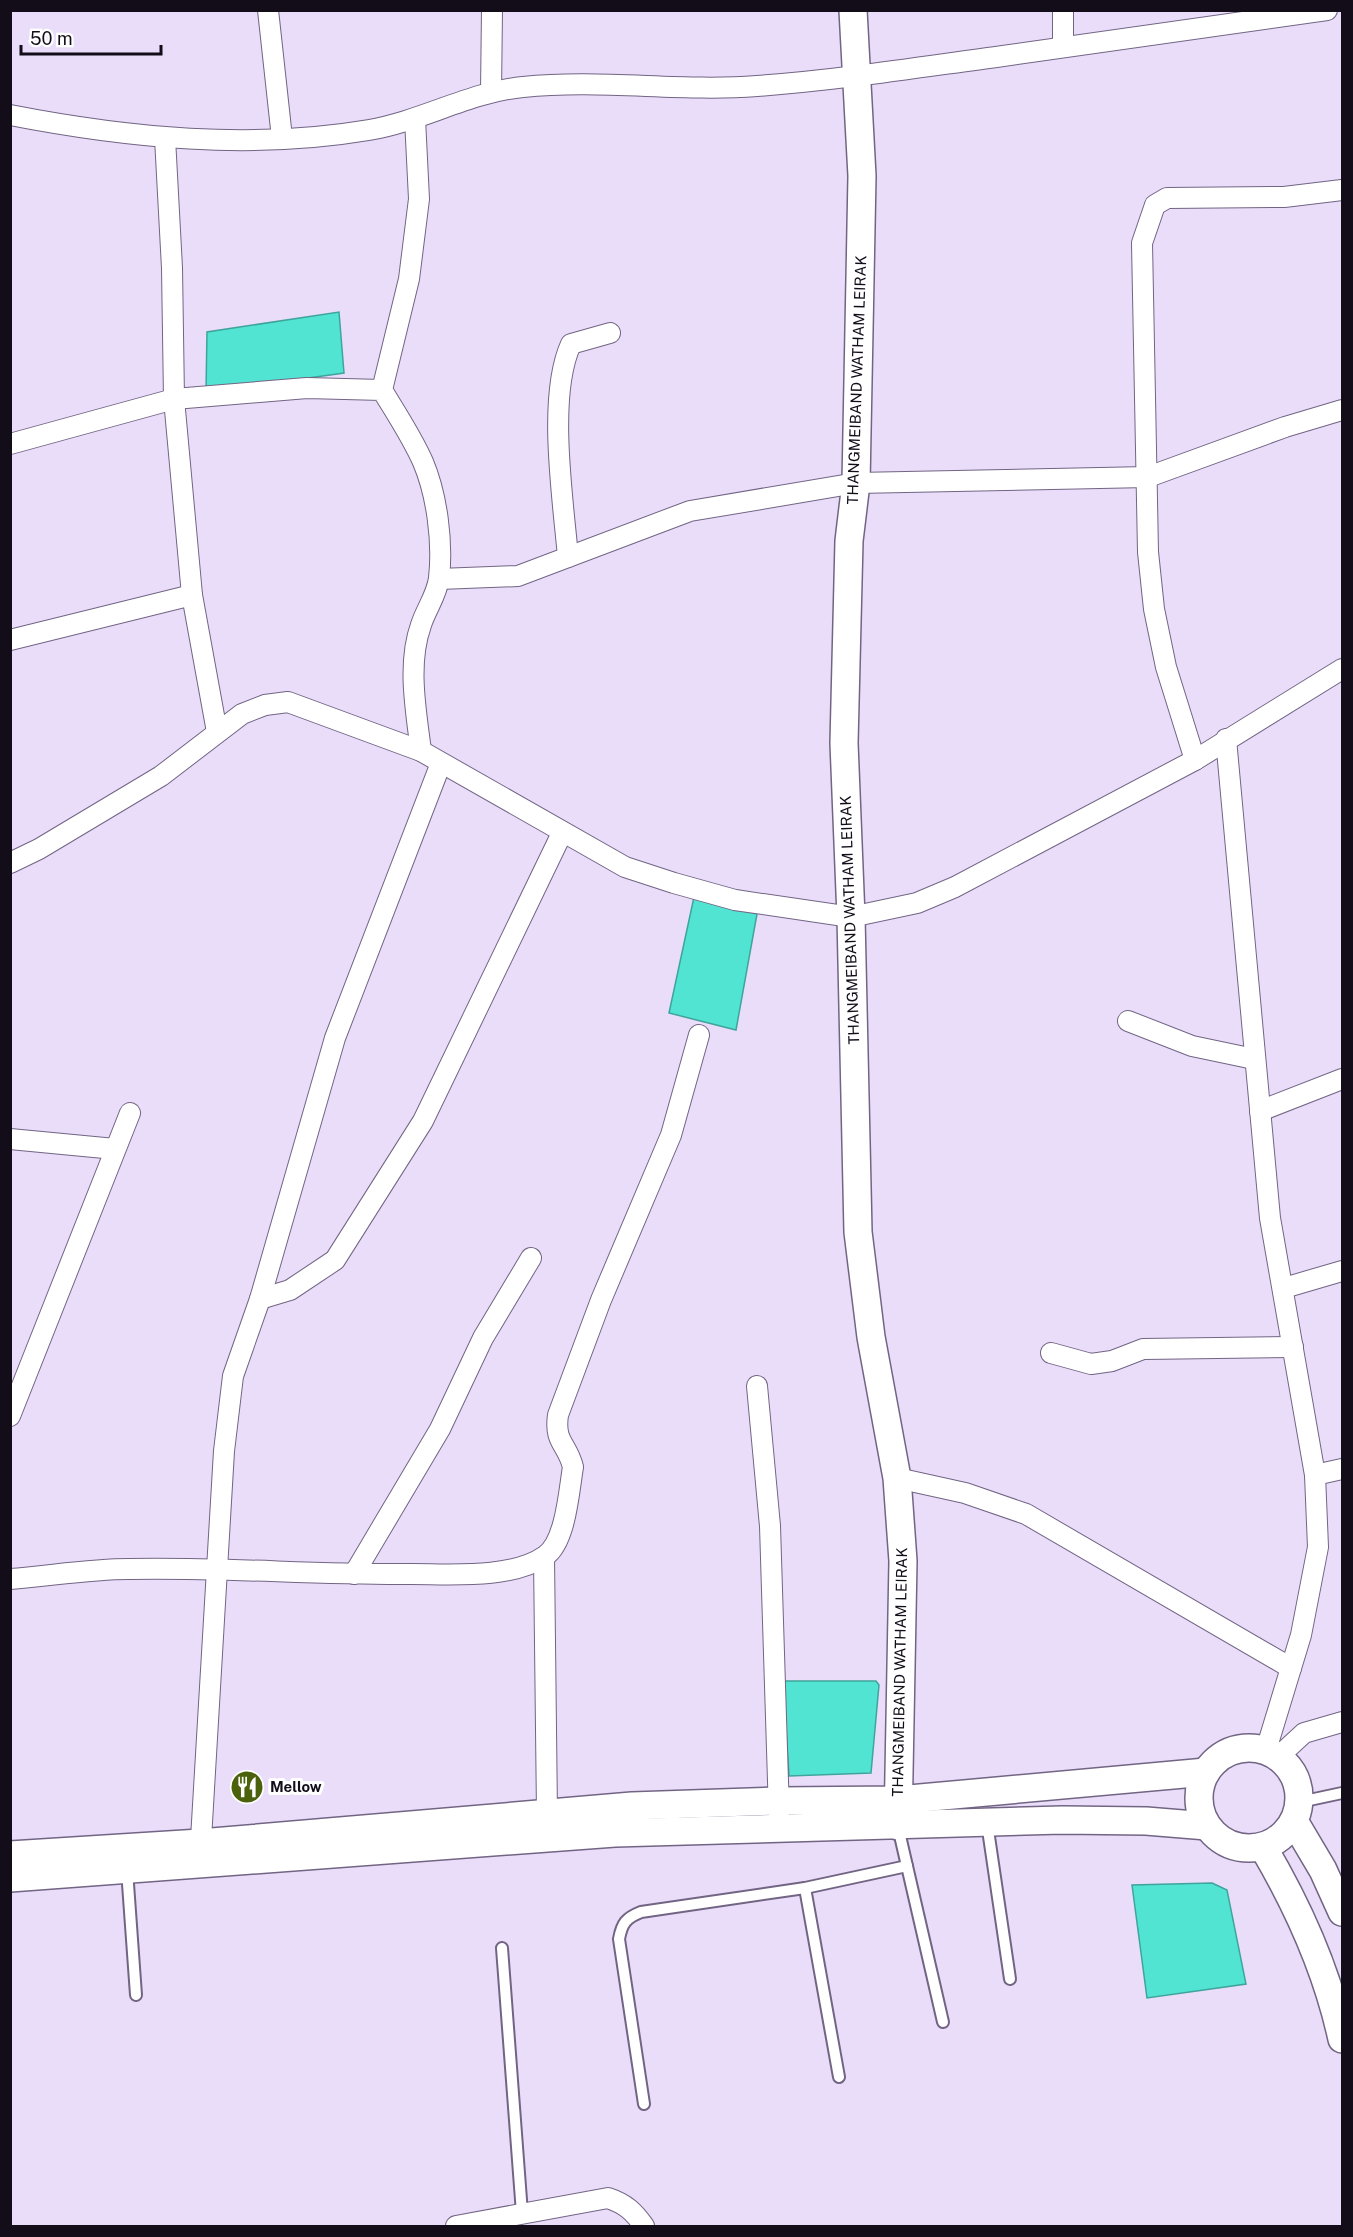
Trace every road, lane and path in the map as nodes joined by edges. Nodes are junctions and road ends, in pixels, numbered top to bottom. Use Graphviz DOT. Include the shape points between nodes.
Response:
graph roads {
  1 [pos="268,10"];
  2 [pos="492,10"];
  3 [pos="853,10"];
  4 [pos="1063,10"];
  5 [pos="1315,11"];
  6 [pos="1063,47"];
  7 [pos="858,76"];
  8 [pos="491,92"];
  9 [pos="10,115"];
  10 [pos="415,119"];
  11 [pos="165,138"];
  12 [pos="282,138"];
  13 [pos="1342,190"];
  14 [pos="610,333"];
  15 [pos="382,390"];
  16 [pos="174,399"];
  17 [pos="1342,410"];
  18 [pos="10,444"];
  19 [pos="1148,477"];
  20 [pos="856,483"];
  21 [pos="568,557"];
  22 [pos="439,579"];
  23 [pos="192,595"];
  24 [pos="10,640"];
  25 [pos="1342,669"];
  26 [pos="217,732"];
  27 [pos="1226,739"];
  28 [pos="421,751"];
  29 [pos="1195,760"];
  30 [pos="441,763"];
  31 [pos="562,833"];
  32 [pos="10,863"];
  33 [pos="851,917"];
  34 [pos="1128,1021"];
  35 [pos="699,1035"];
  36 [pos="1254,1059"];
  37 [pos="1342,1079"];
  38 [pos="1260,1111"];
  39 [pos="130,1113"];
  40 [pos="10,1139"];
  41 [pos="115,1149"];
  42 [pos="531,1258"];
  43 [pos="1342,1271"];
  44 [pos="1284,1288"];
  45 [pos="260,1299"];
  46 [pos="1293,1347"];
  47 [pos="1051,1353"];
  48 [pos="757,1386"];
  49 [pos="12,1404"];
  50 [pos="1342,1469"];
  51 [pos="1315,1475"];
  52 [pos="897,1478"];
  53 [pos="544,1557"];
  54 [pos="219,1571"];
  55 [pos="354,1574"];
  56 [pos="10,1579"];
  57 [pos="1291,1668"];
  58 [pos="1342,1722"];
  59 [pos="1272,1753"];
  60 [pos="1206,1772"];
  61 [pos="1342,1793"];
  62 [pos="779,1801"];
  63 [pos="1297,1812"];
  64 [pos="898,1813"];
  65 [pos="547,1814"];
  66 [pos="987,1823"];
  67 [pos="1207,1826"];
  68 [pos="780,1828"];
  69 [pos="1263,1847"];
  70 [pos="200,1854"];
  71 [pos="10,1855"];
  72 [pos="907,1866"];
  73 [pos="127,1870"];
  74 [pos="10,1878"];
  75 [pos="805,1888"];
  76 [pos="1342,1912"];
  77 [pos="502,1948"];
  78 [pos="1010,1978"];
  79 [pos="136,1995"];
  80 [pos="943,2022"];
  81 [pos="1342,2039"];
  82 [pos="839,2077"];
  83 [pos="644,2104"];
  84 [pos="522,2213"];
  85 [pos="456,2226"];
  86 [pos="644,2226"];
  1 -- 12 [label="street"];
  2 -- 8 [label="street"];
  3 -- 7 [label="main road, THANGMEIBAND WATHAM LEIRAK"];
  4 -- 6 [label="street"];
  5 -- 6 [label="street"];
  6 -- 7 [label="street"];
  7 -- 8 [label="street" via="754,86 576,84"];
  7 -- 20 [label="main road, THANGMEIBAND WATHAM LEIRAK" via="862,176"];
  8 -- 10 [label="street"];
  9 -- 11 [label="street"];
  10 -- 12 [label="street" via="369,130"];
  10 -- 15 [label="street" via="419,199 409,279"];
  11 -- 12 [label="street"];
  11 -- 16 [label="street"];
  13 -- 19 [label="street" via="1284,197 1167,198 1155,205 1142,243"];
  14 -- 21 [label="street" via="571,344 563,361 558,448"];
  15 -- 16 [label="street" via="306,388"];
  15 -- 22 [label="street" via="423,462 435,505"];
  16 -- 18 [label="street"];
  16 -- 23 [label="street"];
  17 -- 19 [label="street"];
  19 -- 20 [label="street"];
  19 -- 29 [label="street" via="1148,552 1154,609 1166,667"];
  20 -- 21 [label="street" via="690,511"];
  20 -- 33 [label="main road, THANGMEIBAND WATHAM LEIRAK" via="849,541 844,710"];
  21 -- 22 [label="street" via="518,576"];
  22 -- 28 [label="street" via="415,649 414,698"];
  23 -- 24 [label="street"];
  23 -- 26 [label="street"];
  25 -- 27 [label="street"];
  26 -- 28 [label="street" via="242,714 288,702"];
  26 -- 32 [label="street" via="161,776"];
  27 -- 29 [label="street"];
  27 -- 36 [label="street"];
  28 -- 30 [label="street"];
  29 -- 33 [label="street" via="956,887 917,903"];
  30 -- 31 [label="street"];
  30 -- 45 [label="street" via="335,1038"];
  31 -- 33 [label="street" via="625,867 674,883 735,900"];
  31 -- 45 [label="street" via="423,1121 335,1260 290,1290"];
  33 -- 52 [label="main road, THANGMEIBAND WATHAM LEIRAK" via="858,1232 871,1337"];
  34 -- 36 [label="street" via="1192,1046"];
  35 -- 53 [label="street" via="671,1135 601,1300 558,1415 556,1430 573,1467 560,1535 555,1549"];
  36 -- 38 [label="street"];
  37 -- 38 [label="street"];
  38 -- 44 [label="street" via="1270,1218"];
  39 -- 41 [label="street"];
  40 -- 41 [label="street"];
  41 -- 49 [label="street"];
  42 -- 55 [label="street" via="483,1338 440,1429"];
  43 -- 44 [label="street"];
  44 -- 46 [label="street"];
  45 -- 54 [label="street" via="233,1376 227,1410"];
  46 -- 47 [label="street" via="1143,1349 1091,1364"];
  46 -- 51 [label="street"];
  48 -- 62 [label="street" via="770,1526"];
  50 -- 51 [label="street"];
  51 -- 57 [label="street" via="1317,1547"];
  52 -- 57 [label="street" via="965,1493 1026,1514"];
  52 -- 64 [label="main road, THANGMEIBAND WATHAM LEIRAK" via="904,1602"];
  53 -- 55 [label="street" via="489,1573"];
  53 -- 65 [label="street"];
  54 -- 55 [label="street"];
  54 -- 56 [label="street" via="127,1569"];
  54 -- 70 [label="street"];
  57 -- 59 [label="street"];
  58 -- 59 [label="street" via="1304,1733"];
  59 -- 60 [label="main road" via="1250,1747 1232,1750"];
  59 -- 63 [label="main road" via="1288,1765 1298,1783"];
  60 -- 64 [label="main road"];
  60 -- 67 [label="main road" via="1200,1806"];
  61 -- 63 [label="lane"];
  62 -- 64 [label="main road"];
  62 -- 65 [label="main road" via="632,1806"];
  62 -- 68 [label="street"];
  63 -- 69 [label="main road" via="1282,1837"];
  63 -- 76 [label="main road"];
  64 -- 66 [label="main road"];
  64 -- 68 [label="main road"];
  64 -- 72 [label="lane"];
  65 -- 70 [label="main road"];
  66 -- 67 [label="main road" via="1104,1820"];
  66 -- 78 [label="lane"];
  67 -- 69 [label="main road" via="1222,1841 1242,1848"];
  68 -- 70 [label="main road"];
  69 -- 81 [label="main road" via="1303,1918"];
  70 -- 71 [label="main road"];
  70 -- 73 [label="main road"];
  72 -- 75 [label="lane"];
  72 -- 80 [label="lane"];
  73 -- 74 [label="main road"];
  73 -- 79 [label="lane"];
  75 -- 82 [label="lane"];
  75 -- 83 [label="lane" via="641,1912 621,1926 619,1939"];
  77 -- 84 [label="lane"];
  84 -- 85 [label="street"];
  84 -- 86 [label="street" via="608,2198 633,2211"];
}
